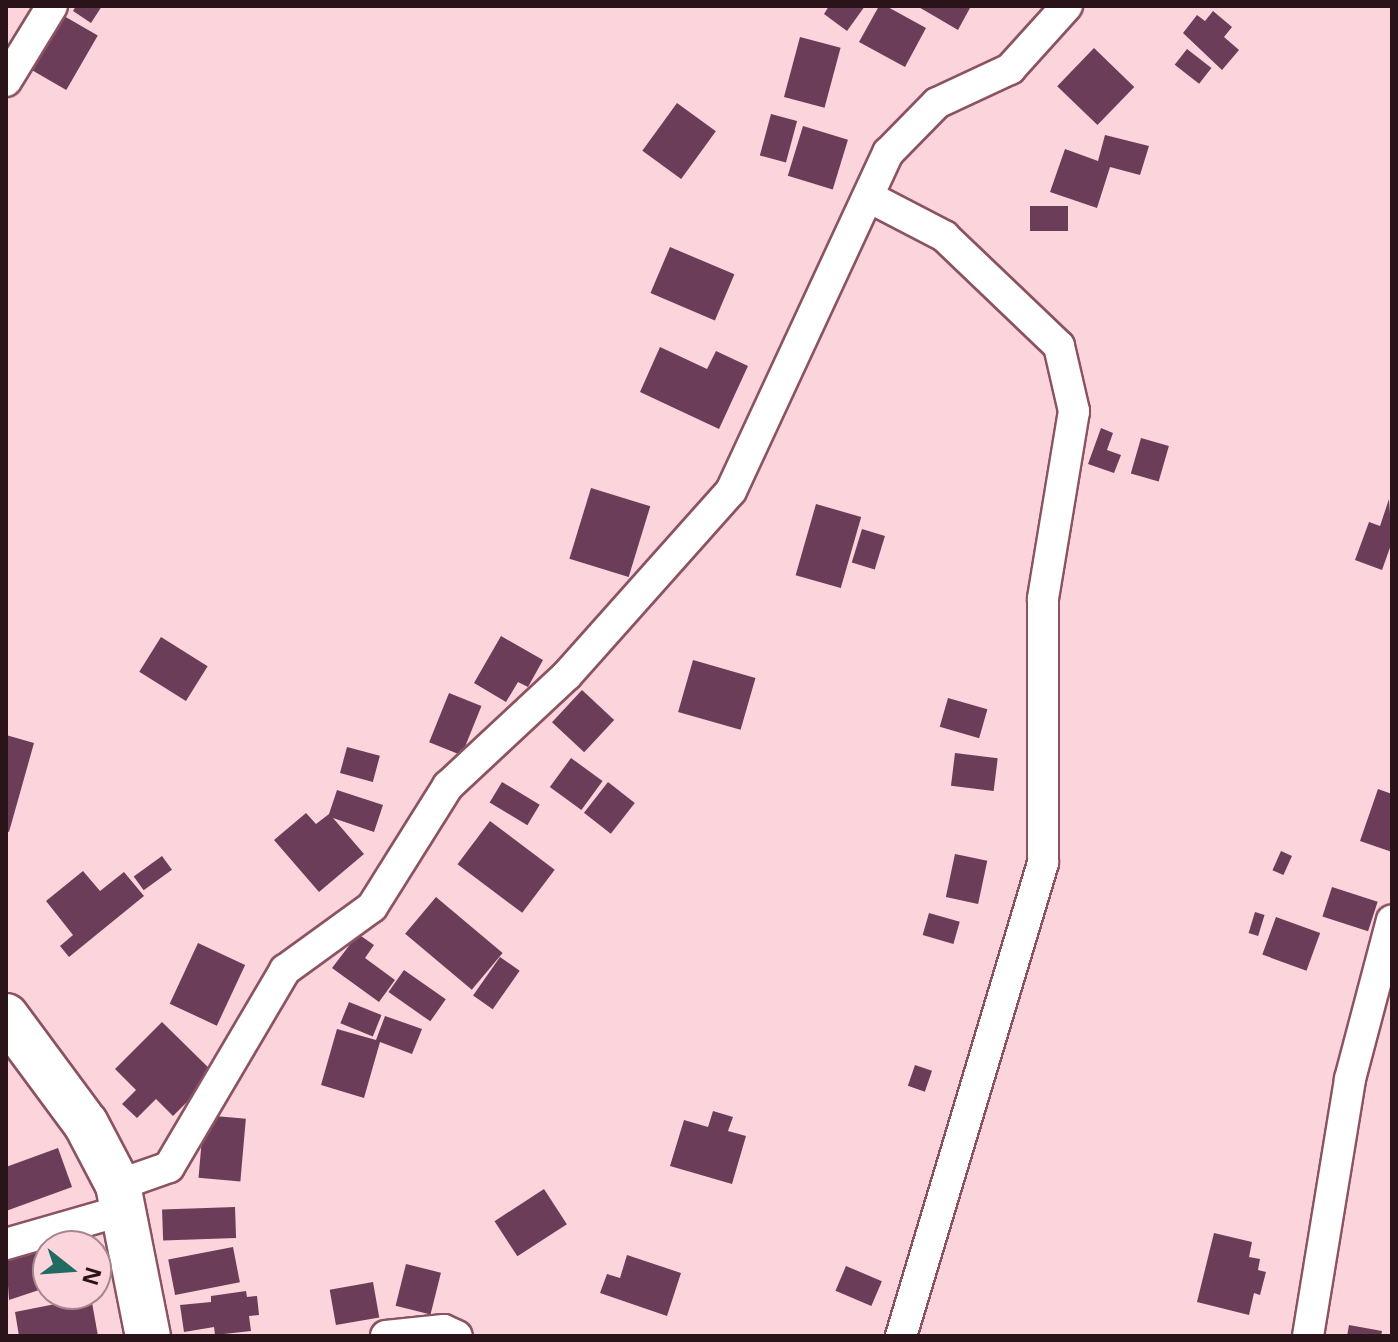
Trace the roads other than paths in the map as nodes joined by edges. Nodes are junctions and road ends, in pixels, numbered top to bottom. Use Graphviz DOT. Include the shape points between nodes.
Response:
graph roads {
  1 [pos="52,6"];
  2 [pos="1067,6"];
  3 [pos="6,81"];
  4 [pos="869,197"];
  5 [pos="1392,920"];
  6 [pos="6,1016"];
  7 [pos="121,1198"];
  8 [pos="6,1244"];
  9 [pos="148,1336"];
  10 [pos="386,1336"];
  11 [pos="457,1336"];
  12 [pos="901,1336"];
  13 [pos="1308,1336"];
  1 -- 3 [label="street"];
  2 -- 4 [label="street" via="1010,69 937,103 888,153"];
  4 -- 7 [label="street" via="731,491 567,675 448,786 372,907 285,970 169,1167"];
  4 -- 12 [label="street" via="944,236 1059,346 1074,411 1043,599 1043,863"];
  5 -- 13 [label="street" via="1350,1079"];
  6 -- 7 [label="main road" via="86,1124"];
  7 -- 8 [label="street"];
  7 -- 9 [label="main road"];
  10 -- 11 [label="street" via="444,1330"];
}
